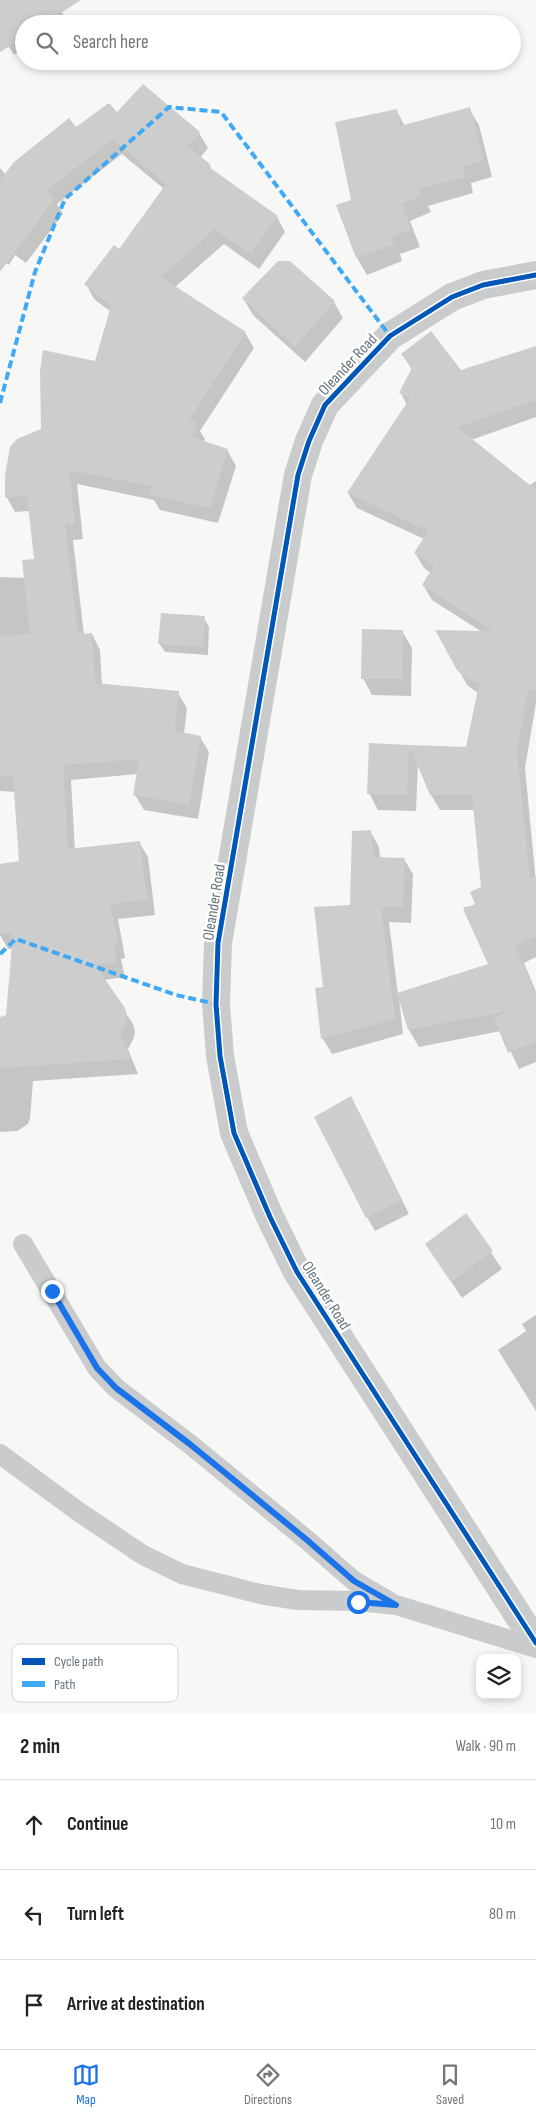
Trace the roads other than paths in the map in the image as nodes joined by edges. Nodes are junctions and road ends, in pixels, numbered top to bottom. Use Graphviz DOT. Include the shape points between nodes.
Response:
graph roads {
  1 [pos="536,275"];
  2 [pos="23,1244"];
  3 [pos="0,1454"];
  4 [pos="396,1605"];
  5 [pos="536,1643"];
  6 [pos="536,1648"];
  1 -- 5 [label="street, Oleander Road" via="483,285 452,296 390,336 325,405 309,441 298,475 220,933 216,1004 220,1056 234,1133 296,1272"];
  2 -- 4 [label="lane" via="97,1368 116,1388 191,1445 354,1581"];
  3 -- 4 [label="lane" via="143,1555 182,1574 298,1600"];
  4 -- 6 [label="lane"];
}
